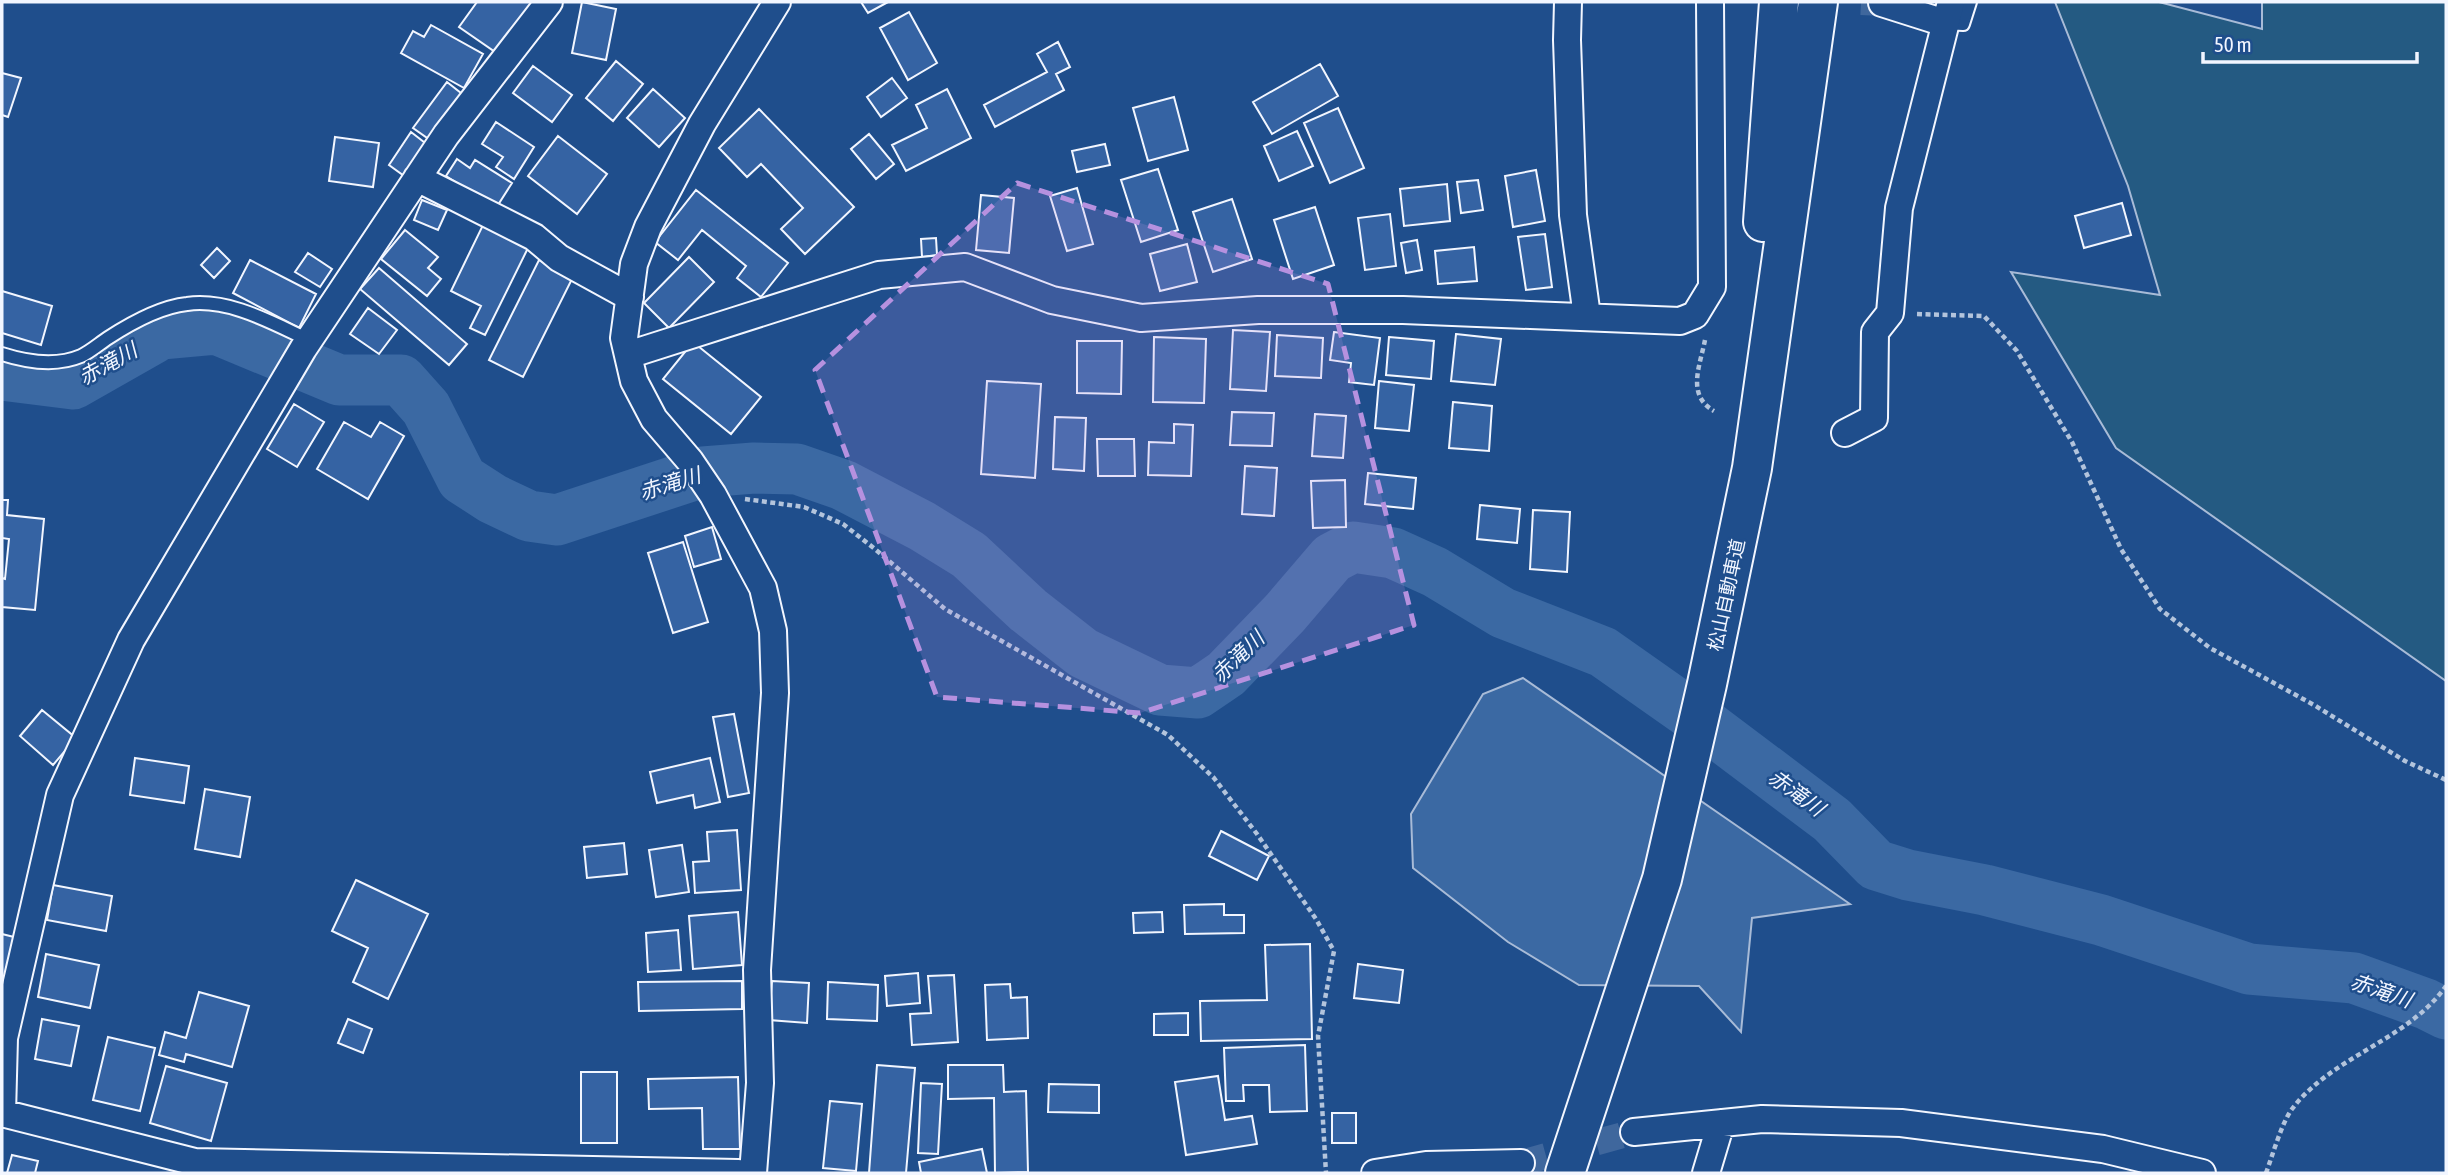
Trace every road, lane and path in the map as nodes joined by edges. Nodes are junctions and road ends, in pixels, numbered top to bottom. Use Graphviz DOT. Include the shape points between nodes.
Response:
graph roads {
  1 [pos="550,2"];
  2 [pos="777,2"];
  3 [pos="1568,2"];
  4 [pos="1710,2"];
  5 [pos="1779,2"];
  6 [pos="1818,2"];
  7 [pos="1970,2"];
  8 [pos="1882,4"];
  9 [pos="1948,12"];
  10 [pos="416,178"];
  11 [pos="630,297"];
  12 [pos="1890,313"];
  13 [pos="1695,315"];
  14 [pos="1587,316"];
  15 [pos="306,344"];
  16 [pos="2,354"];
  17 [pos="628,355"];
  18 [pos="1714,411"];
  19 [pos="1845,433"];
  20 [pos="713,495"];
  21 [pos="1745,504"];
  22 [pos="2446,780"];
  23 [pos="2446,986"];
  24 [pos="2,1114"];
  25 [pos="1721,1123"];
  26 [pos="1634,1132"];
  27 [pos="1521,1163"];
  28 [pos="1424,1169"];
  29 [pos="738,1173"];
  30 [pos="753,1173"];
  31 [pos="1326,1173"];
  32 [pos="1375,1173"];
  33 [pos="1564,1173"];
  34 [pos="1706,1173"];
  35 [pos="2202,1173"];
  36 [pos="2266,1173"];
  1 -- 10 [label="street"];
  2 -- 11 [label="street" via="702,124 648,227 634,264"];
  3 -- 14 [label="street" via="1573,215"];
  4 -- 13 [label="street" via="1712,287"];
  5 -- 21 [label="highway"];
  6 -- 21 [label="highway, 松山自動車道"];
  7 -- 9 [label="lane" via="1963,24"];
  8 -- 9 [label="street"];
  9 -- 12 [label="street" via="1899,208"];
  10 -- 11 [label="street" via="534,237 559,258"];
  10 -- 15 [label="street"];
  11 -- 17 [label="street" via="624,338"];
  12 -- 19 [label="street" via="1875,332 1874,418"];
  12 -- 22 [label="path" via="1984,316 2017,351 2065,431 2121,549 2160,609 2210,648"];
  13 -- 14 [label="street" via="1680,321"];
  13 -- 18 [label="path" via="1705,339 1696,389 1702,404"];
  14 -- 17 [label="street" via="1258,310 1141,318 1052,300 965,267 879,275"];
  15 -- 16 [label="lane" via="252,314 187,303 154,313 81,356 52,362 23,361"];
  15 -- 24 [label="street" via="131,640 60,794 4,1038"];
  17 -- 20 [label="street" via="634,381 654,419"];
  20 -- 30 [label="street" via="763,588 773,631 775,692 757,970 760,1083"];
  20 -- 31 [label="path" via="804,507 843,524 945,609 1168,735 1214,778 1309,908 1334,951 1318,1036"];
  21 -- 33 [label="highway, 松山自動車道" via="1662,879"];
  23 -- 36 [label="path" via="2407,1023 2322,1079 2290,1110"];
  24 -- 29 [label="street" via="195,1162"];
  25 -- 26 [label="street"];
  25 -- 34 [label="street"];
  25 -- 35 [label="street" via="1762,1119 1901,1123 2103,1149"];
  27 -- 28 [label="street"];
  28 -- 32 [label="street"];
}
